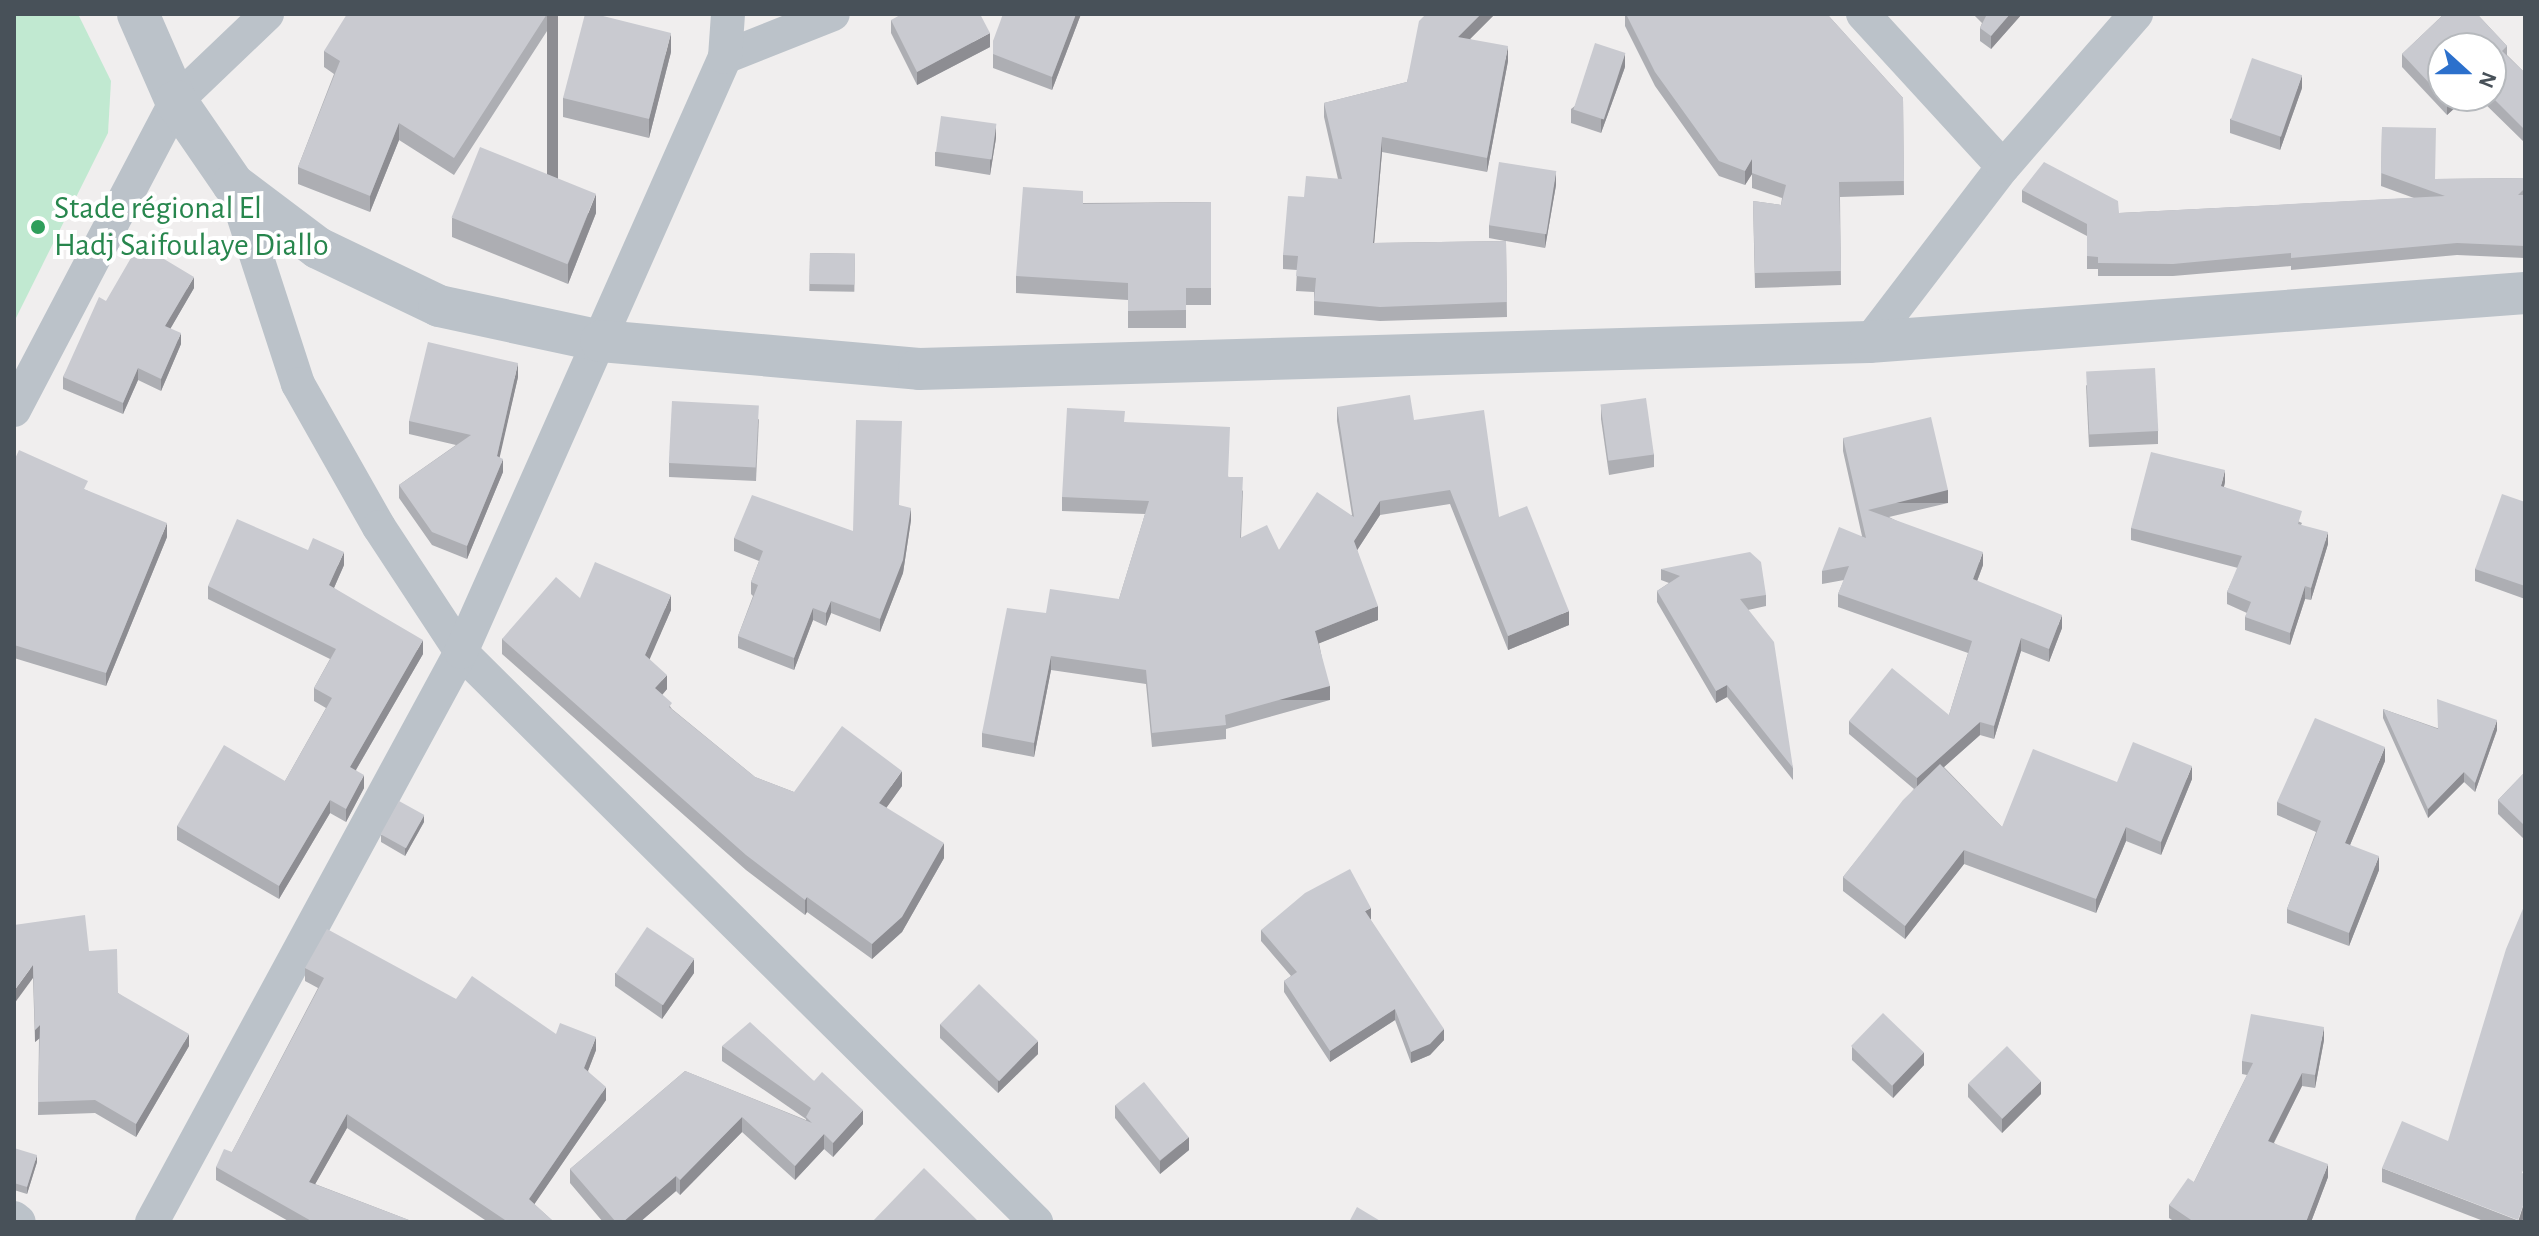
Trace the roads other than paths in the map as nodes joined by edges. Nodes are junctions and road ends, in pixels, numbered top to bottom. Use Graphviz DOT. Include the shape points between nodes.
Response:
graph roads {
  1 [pos="138,14"];
  2 [pos="267,14"];
  3 [pos="728,14"];
  4 [pos="833,14"];
  5 [pos="1863,14"];
  6 [pos="2136,14"];
  7 [pos="725,57"];
  8 [pos="176,101"];
  9 [pos="2003,167"];
  10 [pos="233,184"];
  11 [pos="2525,293"];
  12 [pos="601,341"];
  13 [pos="1869,342"];
  14 [pos="14,410"];
  15 [pos="461,652"];
  16 [pos="14,1218"];
  17 [pos="19,1222"];
  18 [pos="152,1222"];
  19 [pos="1036,1222"];
  1 -- 8 [label="street"];
  2 -- 8 [label="street"];
  3 -- 7 [label="street"];
  4 -- 7 [label="street"];
  5 -- 9 [label="street"];
  6 -- 9 [label="street"];
  7 -- 12 [label="street"];
  8 -- 10 [label="street"];
  8 -- 14 [label="street"];
  9 -- 13 [label="street"];
  10 -- 12 [label="street" via="318,248 439,306"];
  10 -- 15 [label="street" via="298,384 379,527"];
  11 -- 13 [label="street"];
  12 -- 13 [label="street" via="919,369"];
  12 -- 15 [label="street"];
  15 -- 18 [label="street"];
  15 -- 19 [label="street"];
  16 -- 17 [label="street"];
}
